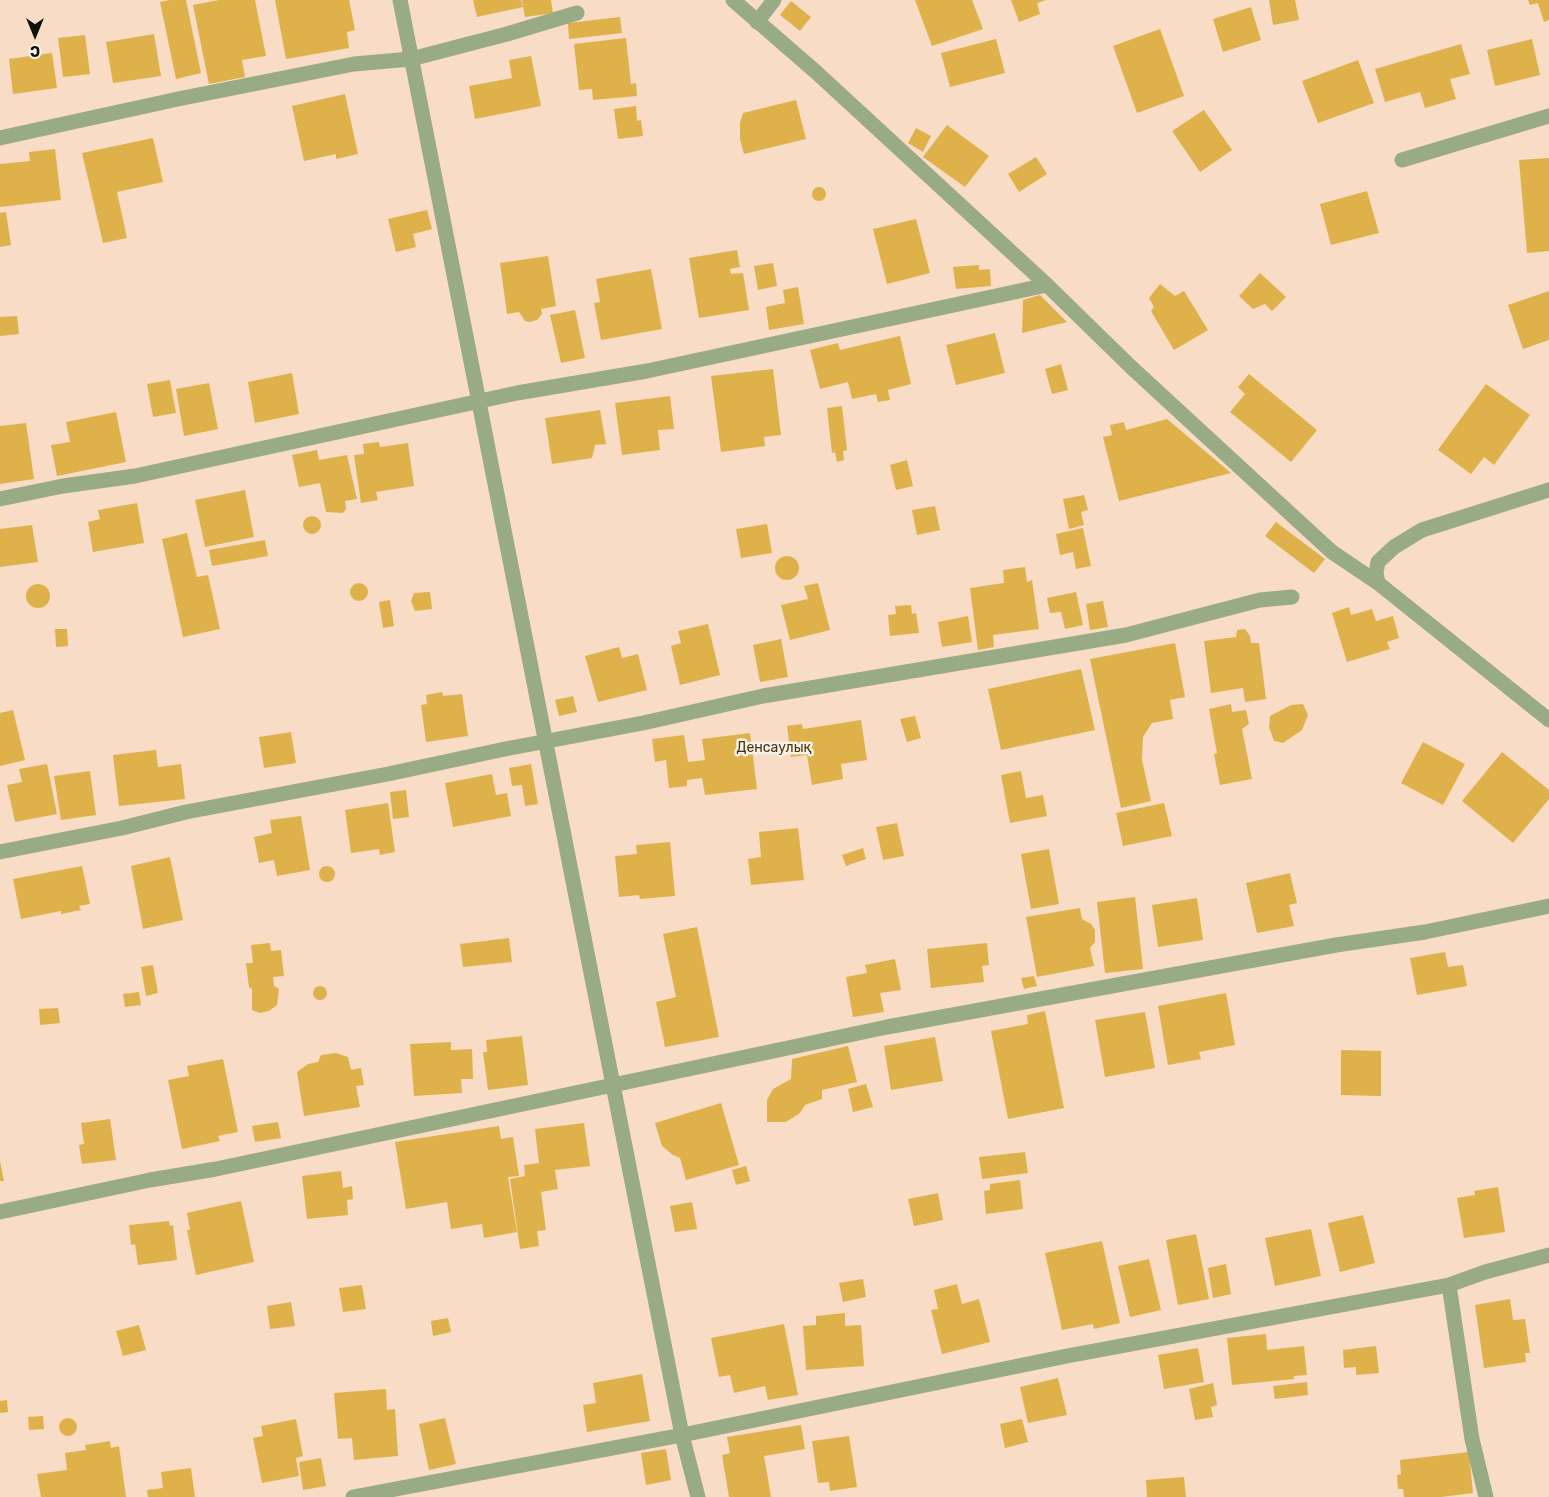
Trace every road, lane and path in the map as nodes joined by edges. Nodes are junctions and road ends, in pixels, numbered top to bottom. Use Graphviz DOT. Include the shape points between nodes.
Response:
graph roads {
  1 [pos="400,0"];
  2 [pos="733,0"];
  3 [pos="774,0"];
  4 [pos="577,13"];
  5 [pos="757,22"];
  6 [pos="411,59"];
  7 [pos="1549,116"];
  8 [pos="0,138"];
  9 [pos="1402,160"];
  10 [pos="1047,285"];
  11 [pos="478,402"];
  12 [pos="1549,490"];
  13 [pos="0,499"];
  14 [pos="1378,583"];
  15 [pos="1292,597"];
  16 [pos="1549,720"];
  17 [pos="545,743"];
  18 [pos="0,852"];
  19 [pos="1549,906"];
  20 [pos="614,1084"];
  21 [pos="0,1212"];
  22 [pos="1549,1255"];
  23 [pos="1449,1285"];
  24 [pos="682,1435"];
  25 [pos="353,1497"];
  26 [pos="698,1497"];
  27 [pos="1486,1497"];
  1 -- 6 [label="street"];
  2 -- 5 [label="street"];
  3 -- 5 [label="street"];
  4 -- 6 [label="street"];
  5 -- 10 [label="street" via="816,72"];
  6 -- 8 [label="street" via="354,64"];
  6 -- 11 [label="street"];
  7 -- 9 [label="street"];
  10 -- 11 [label="street" via="647,371"];
  10 -- 14 [label="street" via="1332,552"];
  11 -- 13 [label="street" via="135,476"];
  11 -- 17 [label="street"];
  12 -- 14 [label="street" via="1422,530 1378,562"];
  14 -- 16 [label="street"];
  15 -- 17 [label="street" via="1260,600 1126,634 763,696"];
  17 -- 18 [label="street" via="186,812"];
  17 -- 20 [label="street"];
  19 -- 20 [label="street" via="1424,932 1336,945 887,1027"];
  20 -- 21 [label="street"];
  20 -- 24 [label="street"];
  22 -- 23 [label="street"];
  23 -- 24 [label="street" via="1067,1356"];
  23 -- 27 [label="street" via="1472,1439"];
  24 -- 25 [label="street"];
  24 -- 26 [label="street"];
}
